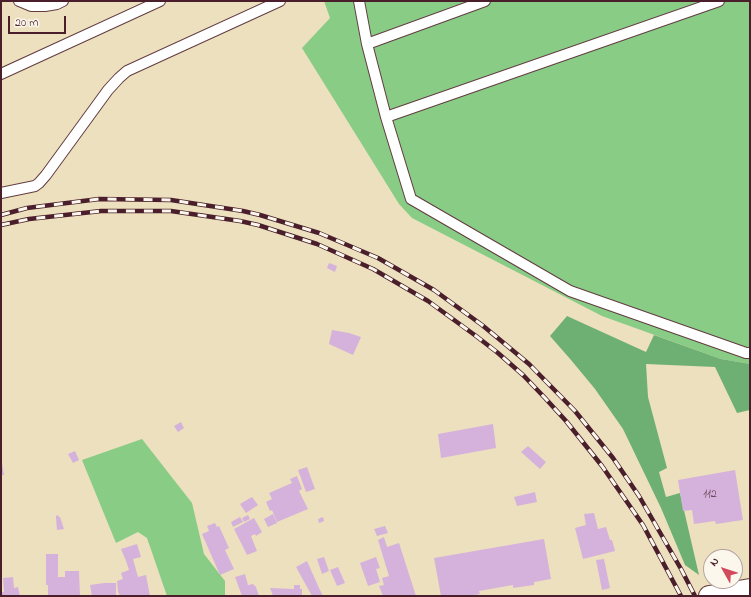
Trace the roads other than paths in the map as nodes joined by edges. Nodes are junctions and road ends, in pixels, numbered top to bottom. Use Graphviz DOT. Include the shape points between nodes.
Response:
graph roads {
  1 [pos="19,1"];
  2 [pos="64,1"];
  3 [pos="160,1"];
  4 [pos="280,1"];
  5 [pos="359,1"];
  6 [pos="485,1"];
  7 [pos="719,1"];
  8 [pos="367,44"];
  9 [pos="1,74"];
  10 [pos="386,117"];
  11 [pos="1,193"];
  12 [pos="750,353"];
  13 [pos="750,589"];
  14 [pos="709,596"];
  1 -- 2 [label="lane" via="32,6 45,6"];
  3 -- 9 [label="lane"];
  4 -- 11 [label="lane" via="127,71 108,90 40,183"];
  5 -- 8 [label="lane"];
  6 -- 8 [label="lane"];
  7 -- 10 [label="lane"];
  8 -- 10 [label="lane"];
  10 -- 12 [label="lane" via="411,199 570,292"];
  13 -- 14 [label="street"];
}
